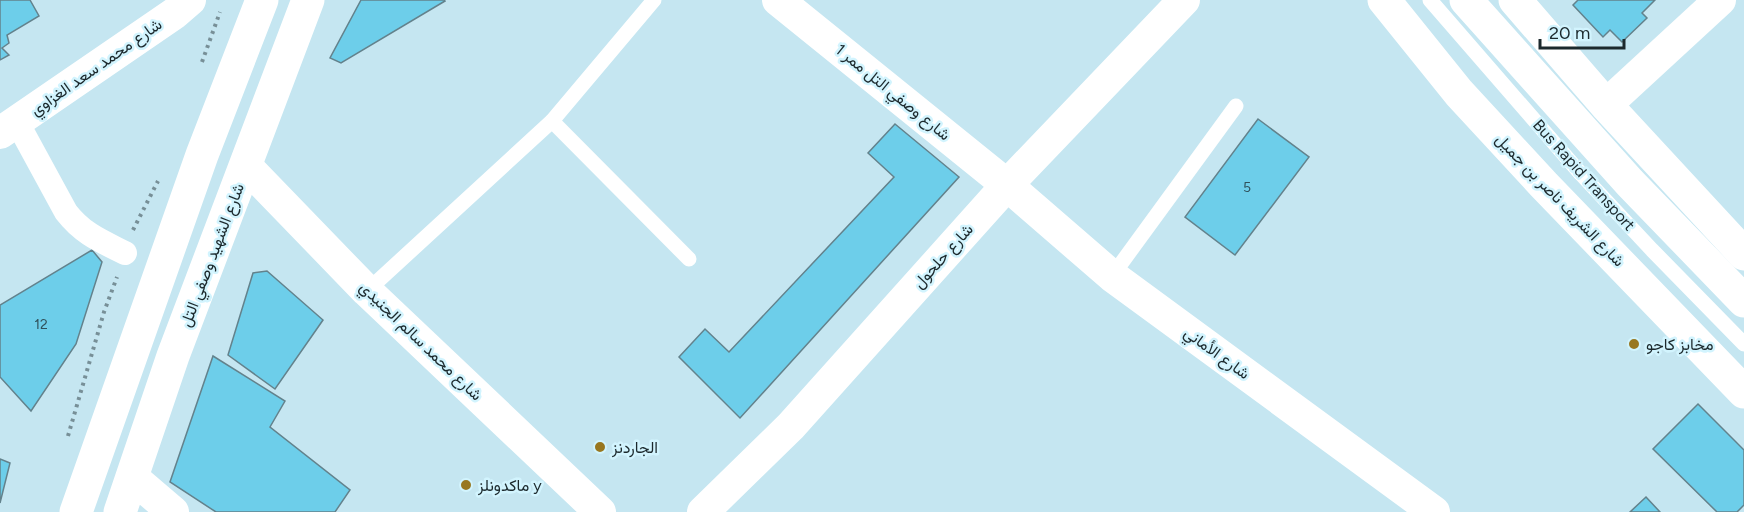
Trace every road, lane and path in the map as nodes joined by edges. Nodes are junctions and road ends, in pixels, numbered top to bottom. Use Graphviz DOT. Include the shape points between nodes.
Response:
graph roads {
  1 [pos="190,0"];
  2 [pos="262,0"];
  3 [pos="308,0"];
  4 [pos="654,0"];
  5 [pos="778,0"];
  6 [pos="1184,0"];
  7 [pos="1384,0"];
  8 [pos="1430,0"];
  9 [pos="1466,0"];
  10 [pos="1515,0"];
  11 [pos="1720,0"];
  12 [pos="221,7"];
  13 [pos="201,65"];
  14 [pos="1606,105"];
  15 [pos="1236,106"];
  16 [pos="552,121"];
  17 [pos="8,127"];
  18 [pos="246,166"];
  19 [pos="159,180"];
  20 [pos="1007,185"];
  21 [pos="125,253"];
  22 [pos="1744,254"];
  23 [pos="689,260"];
  24 [pos="1112,276"];
  25 [pos="367,291"];
  26 [pos="1744,301"];
  27 [pos="1744,344"];
  28 [pos="1744,392"];
  29 [pos="66,443"];
  30 [pos="132,477"];
  31 [pos="76,512"];
  32 [pos="120,512"];
  33 [pos="173,512"];
  34 [pos="600,512"];
  35 [pos="703,512"];
  36 [pos="1434,512"];
  1 -- 17 [label="street, شارع محمد سعد الغزاوي"];
  2 -- 31 [label="main road" via="202,155"];
  3 -- 18 [label="main road, شارع الشهيد وصفي التل"];
  4 -- 16 [label="lane"];
  5 -- 20 [label="street, شارع وصفي التل ممر 1"];
  6 -- 20 [label="street, شارع حلحول"];
  7 -- 28 [label="main road, شارع الشريف ناصر بن جميل" via="1459,93"];
  8 -- 27 [label="lane, Bus Rapid Transport" via="1581,174"];
  9 -- 26 [label="main road" via="1630,183"];
  10 -- 14 [label="main road"];
  11 -- 14 [label="street"];
  12 -- 13 [label="path"];
  14 -- 22 [label="main road"];
  15 -- 24 [label="lane"];
  16 -- 23 [label="lane"];
  16 -- 25 [label="lane"];
  17 -- 21 [label="street" via="77,225"];
  18 -- 25 [label="street, شارع محمد سالم الجنيدي"];
  18 -- 30 [label="main road, شارع الشهيد وصفي التل" via="173,356"];
  19 -- 21 [label="path" via="134,225"];
  20 -- 24 [label="street, شارع الأماني"];
  20 -- 35 [label="street, شارع حلحول" via="791,426"];
  21 -- 29 [label="path"];
  24 -- 36 [label="street, شارع الأماني"];
  25 -- 34 [label="street, شارع محمد سالم الجنيدي"];
  30 -- 32 [label="main road, شارع الشهيد وصفي التل"];
  30 -- 33 [label="street"];
}
